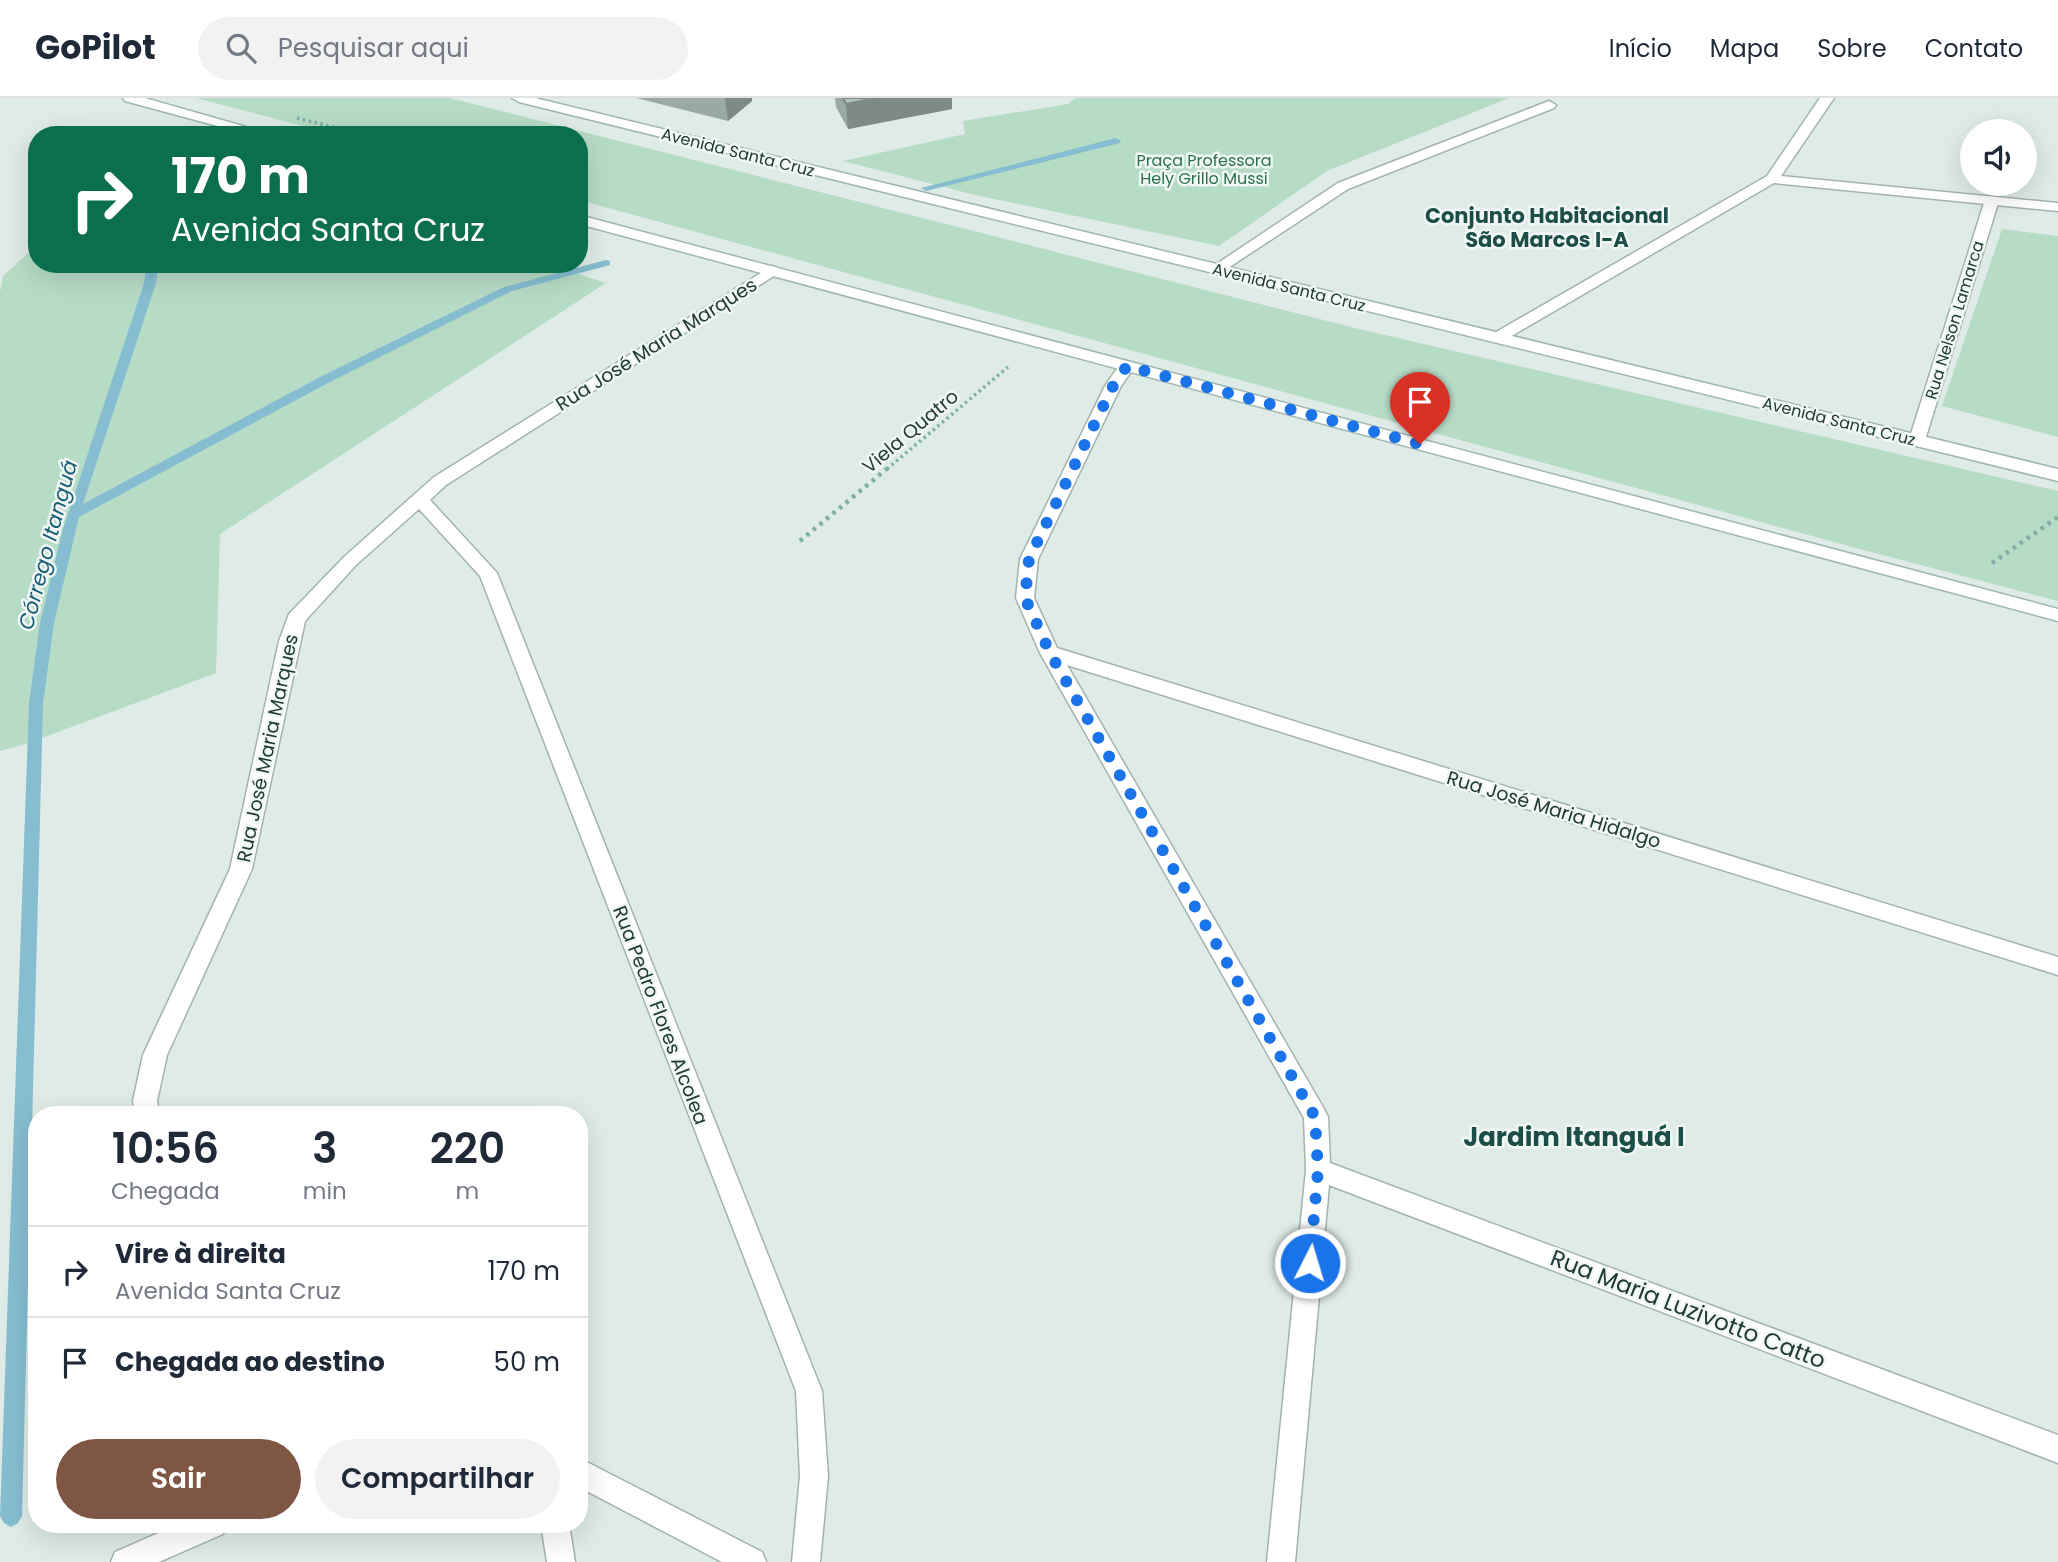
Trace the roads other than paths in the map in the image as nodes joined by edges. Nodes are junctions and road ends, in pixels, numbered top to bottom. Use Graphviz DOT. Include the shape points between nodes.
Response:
graph roads {
  1 [pos="130,98"];
  2 [pos="519,98"];
  3 [pos="1827,98"];
  4 [pos="1549,105"];
  5 [pos="234,126"];
  6 [pos="1772,179"];
  7 [pos="1992,200"];
  8 [pos="2058,207"];
  9 [pos="588,221"];
  10 [pos="1217,269"];
  11 [pos="772,271"];
  12 [pos="1497,338"];
  13 [pos="1127,366"];
  14 [pos="1917,440"];
  15 [pos="2058,475"];
  16 [pos="419,499"];
  17 [pos="2058,615"];
  18 [pos="1050,653"];
  19 [pos="2058,966"];
  20 [pos="146,1106"];
  21 [pos="1318,1170"];
  22 [pos="2058,1449"];
  23 [pos="588,1477"];
  24 [pos="192,1533"];
  25 [pos="556,1533"];
  26 [pos="125,1562"];
  27 [pos="561,1562"];
  28 [pos="752,1562"];
  29 [pos="806,1562"];
  30 [pos="1281,1562"];
  1 -- 5 [label="street"];
  2 -- 10 [label="street, Avenida Santa Cruz"];
  3 -- 6 [label="street"];
  4 -- 10 [label="street" via="1343,186"];
  6 -- 7 [label="street"];
  6 -- 12 [label="street"];
  7 -- 8 [label="street"];
  7 -- 14 [label="street, Rua Nelson Lamarca"];
  9 -- 11 [label="street"];
  10 -- 12 [label="street, Avenida Santa Cruz"];
  11 -- 13 [label="street"];
  11 -- 16 [label="street, Rua José Maria Marques" via="440,481"];
  12 -- 14 [label="street, Avenida Santa Cruz"];
  13 -- 17 [label="street"];
  13 -- 18 [label="street" via="1029,559 1025,598"];
  14 -- 15 [label="street, Avenida Santa Cruz"];
  16 -- 20 [label="street, Rua José Maria Marques" via="350,561 296,619 242,869 155,1055"];
  16 -- 29 [label="street, Rua Pedro Flores Alcolea" via="488,573 809,1391 814,1476"];
  18 -- 19 [label="street, Rua José Maria Hidalgo"];
  18 -- 21 [label="street" via="1315,1117"];
  21 -- 22 [label="street, Rua Maria Luzivotto Catto"];
  21 -- 30 [label="street"];
  23 -- 28 [label="street"];
  24 -- 26 [label="street"];
  25 -- 27 [label="street"];
}
